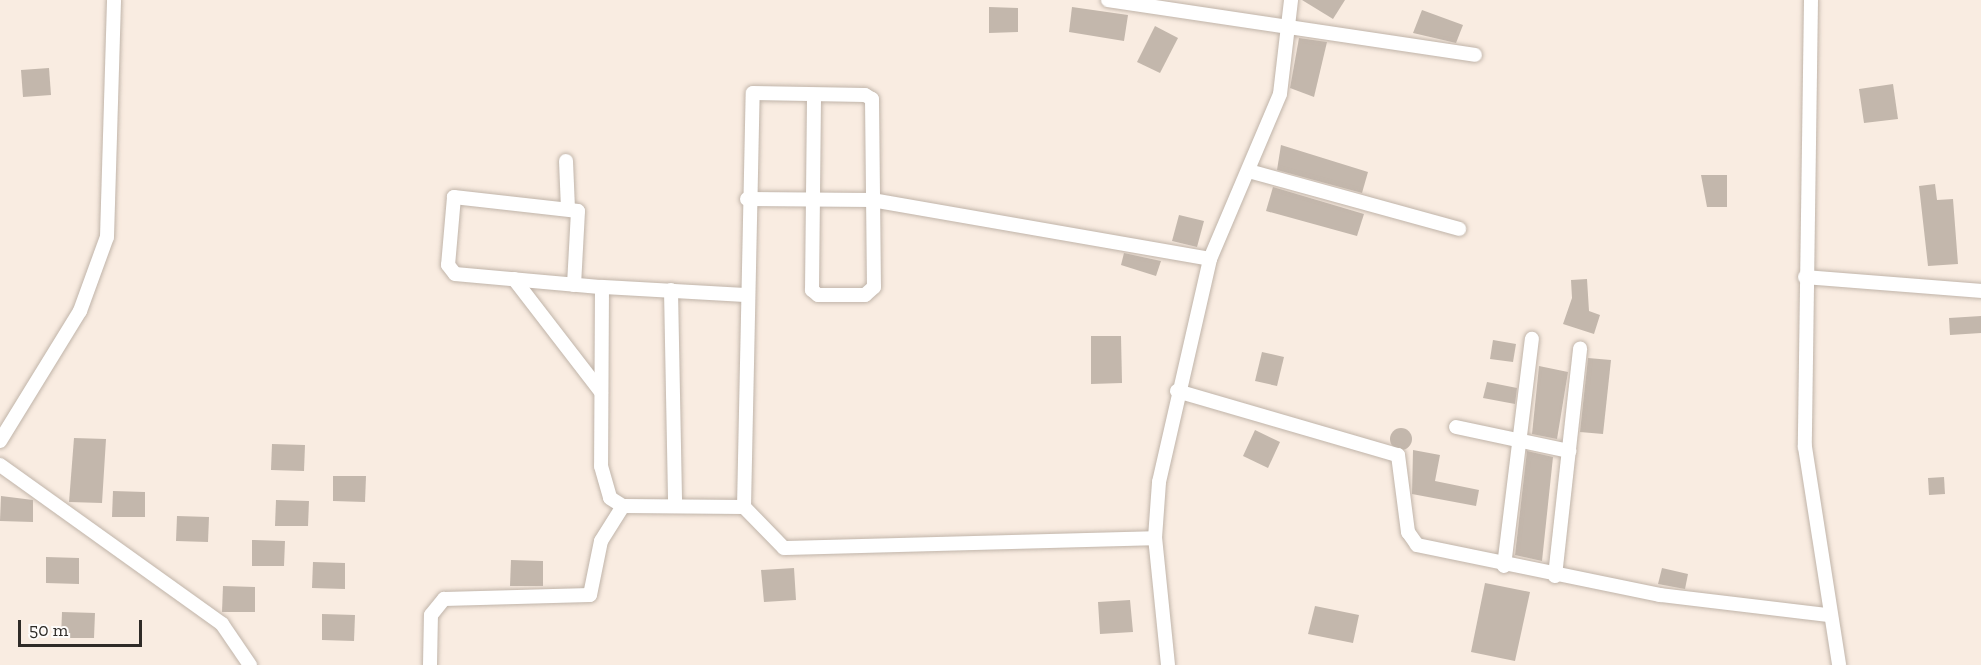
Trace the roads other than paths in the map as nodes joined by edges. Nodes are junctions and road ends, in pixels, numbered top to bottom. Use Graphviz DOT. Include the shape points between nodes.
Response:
graph roads {
  1 [pos="114,0"];
  2 [pos="1108,0"];
  3 [pos="1291,0"];
  4 [pos="1811,0"];
  5 [pos="1289,24"];
  6 [pos="1475,55"];
  7 [pos="814,94"];
  8 [pos="566,161"];
  9 [pos="1249,171"];
  10 [pos="747,199"];
  11 [pos="813,199"];
  12 [pos="872,200"];
  13 [pos="568,208"];
  14 [pos="1459,229"];
  15 [pos="1210,259"];
  16 [pos="1805,277"];
  17 [pos="514,279"];
  18 [pos="574,285"];
  19 [pos="602,287"];
  20 [pos="671,290"];
  21 [pos="1981,291"];
  22 [pos="747,295"];
  23 [pos="1533,339"];
  24 [pos="1580,348"];
  25 [pos="1177,391"];
  26 [pos="601,392"];
  27 [pos="1456,427"];
  28 [pos="1520,439"];
  29 [pos="0,441"];
  30 [pos="1569,451"];
  31 [pos="0,465"];
  32 [pos="622,506"];
  33 [pos="675,506"];
  34 [pos="744,507"];
  35 [pos="1155,538"];
  36 [pos="1504,566"];
  37 [pos="1555,576"];
  38 [pos="1828,615"];
  39 [pos="250,665"];
  40 [pos="430,665"];
  41 [pos="1168,665"];
  42 [pos="1839,665"];
  1 -- 29 [label="street" via="107,237 80,311"];
  2 -- 5 [label="street"];
  3 -- 5 [label="street"];
  4 -- 16 [label="street"];
  5 -- 6 [label="street"];
  5 -- 9 [label="street" via="1280,94"];
  7 -- 10 [label="street" via="753,93"];
  7 -- 11 [label="street"];
  7 -- 12 [label="street" via="872,99"];
  8 -- 13 [label="street"];
  9 -- 14 [label="street"];
  9 -- 15 [label="street"];
  10 -- 11 [label="street"];
  10 -- 22 [label="street"];
  11 -- 12 [label="street"];
  11 -- 12 [label="street" via="811,285 818,295 871,293"];
  12 -- 15 [label="street"];
  13 -- 17 [label="street" via="454,197 450,271"];
  13 -- 18 [label="street" via="578,211 580,219"];
  15 -- 25 [label="street"];
  16 -- 21 [label="street"];
  16 -- 38 [label="street" via="1805,447"];
  17 -- 18 [label="street"];
  17 -- 26 [label="street"];
  18 -- 19 [label="street"];
  19 -- 20 [label="street"];
  19 -- 26 [label="street"];
  20 -- 22 [label="street"];
  20 -- 33 [label="street"];
  22 -- 34 [label="street"];
  23 -- 28 [label="street"];
  24 -- 30 [label="street"];
  25 -- 35 [label="street" via="1159,482"];
  25 -- 36 [label="street" via="1398,455 1413,542"];
  26 -- 32 [label="street" via="601,466 610,498"];
  27 -- 28 [label="street"];
  28 -- 30 [label="street"];
  28 -- 36 [label="street"];
  30 -- 37 [label="street"];
  31 -- 39 [label="street" via="222,624"];
  32 -- 33 [label="street"];
  32 -- 40 [label="street" via="601,540 590,595 444,599 431,615"];
  33 -- 34 [label="street"];
  34 -- 35 [label="street" via="784,548"];
  35 -- 41 [label="street"];
  36 -- 37 [label="street"];
  37 -- 38 [label="street" via="1660,595"];
  38 -- 42 [label="street"];
}
